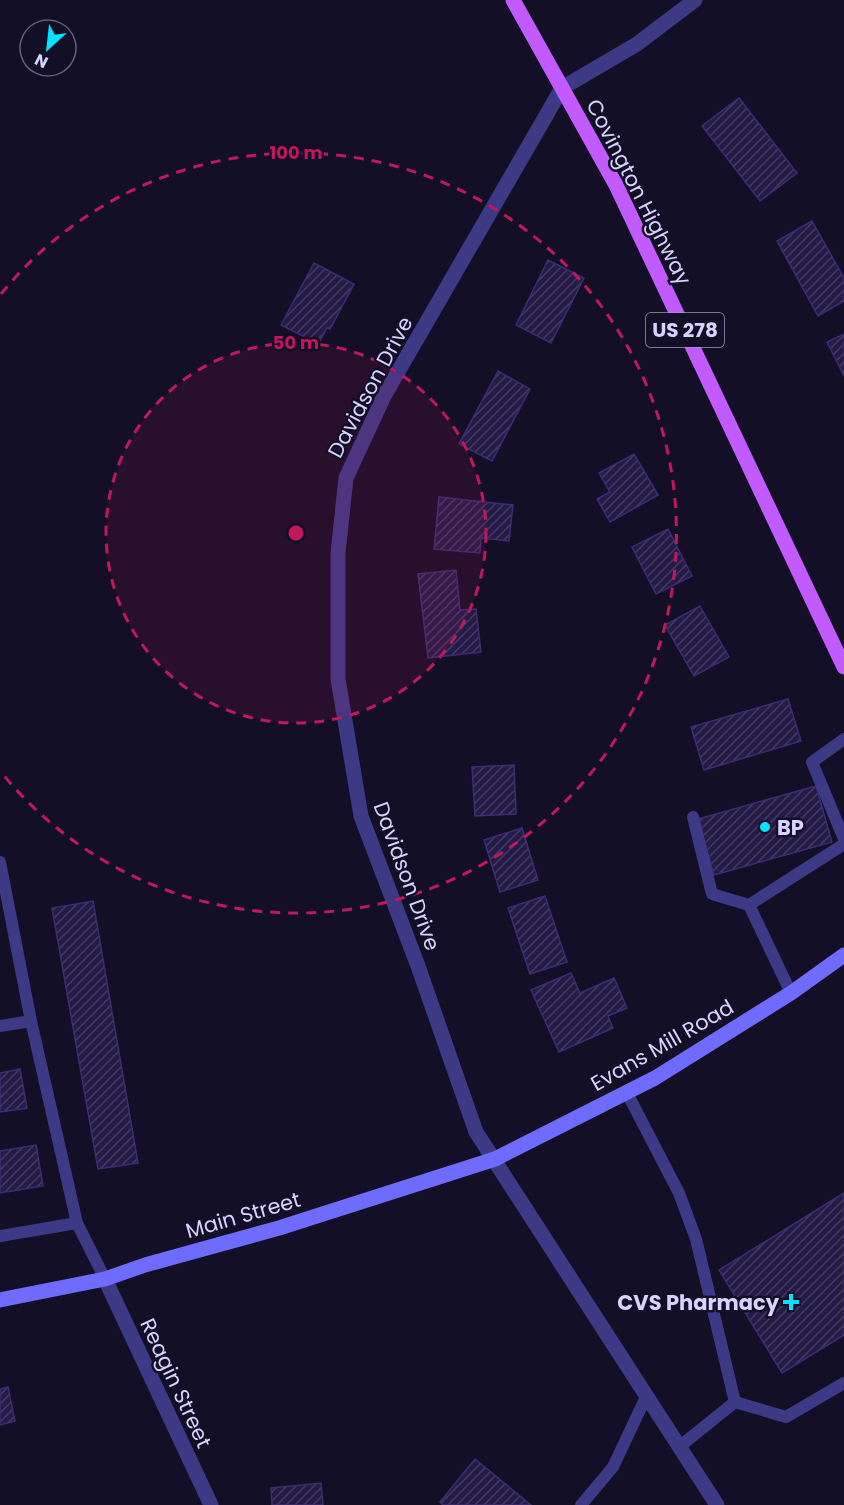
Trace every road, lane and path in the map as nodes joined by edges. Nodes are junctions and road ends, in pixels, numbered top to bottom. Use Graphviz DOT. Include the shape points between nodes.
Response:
graph roads {
  1 [pos="513,0"];
  2 [pos="695,0"];
  3 [pos="562,88"];
  4 [pos="844,667"];
  5 [pos="844,739"];
  6 [pos="693,817"];
  7 [pos="844,842"];
  8 [pos="0,862"];
  9 [pos="749,905"];
  10 [pos="844,955"];
  11 [pos="791,993"];
  12 [pos="31,1021"];
  13 [pos="0,1026"];
  14 [pos="627,1093"];
  15 [pos="495,1159"];
  16 [pos="77,1223"];
  17 [pos="0,1236"];
  18 [pos="105,1280"];
  19 [pos="0,1300"];
  20 [pos="844,1383"];
  21 [pos="646,1396"];
  22 [pos="735,1402"];
  23 [pos="679,1447"];
  24 [pos="211,1505"];
  25 [pos="581,1505"];
  26 [pos="717,1505"];
  1 -- 3 [label="main road, Covington Highway / US 278"];
  2 -- 3 [label="street, Davidson Drive" via="637,44"];
  3 -- 4 [label="main road, Covington Highway / US 278" via="616,185"];
  3 -- 15 [label="street, Davidson Drive" via="384,396 346,478 338,553 338,679 361,816 476,1132"];
  5 -- 7 [label="lane" via="812,762"];
  6 -- 9 [label="lane" via="712,894"];
  7 -- 9 [label="lane"];
  8 -- 12 [label="lane"];
  9 -- 11 [label="lane"];
  10 -- 11 [label="main road, Evans Mill Road"];
  11 -- 14 [label="main road, Evans Mill Road"];
  12 -- 13 [label="lane"];
  12 -- 16 [label="lane"];
  14 -- 15 [label="main road, Evans Mill Road"];
  14 -- 22 [label="lane" via="679,1193 696,1239"];
  15 -- 18 [label="main road, Main Street"];
  15 -- 21 [label="street, Davidson Drive"];
  16 -- 17 [label="lane"];
  16 -- 18 [label="lane"];
  18 -- 19 [label="main road, Main Street"];
  18 -- 24 [label="street, Reagin Street"];
  20 -- 22 [label="lane" via="786,1417"];
  21 -- 23 [label="street, Davidson Drive"];
  21 -- 25 [label="lane" via="613,1467"];
  22 -- 23 [label="lane"];
  23 -- 26 [label="street, Davidson Drive"];
}
